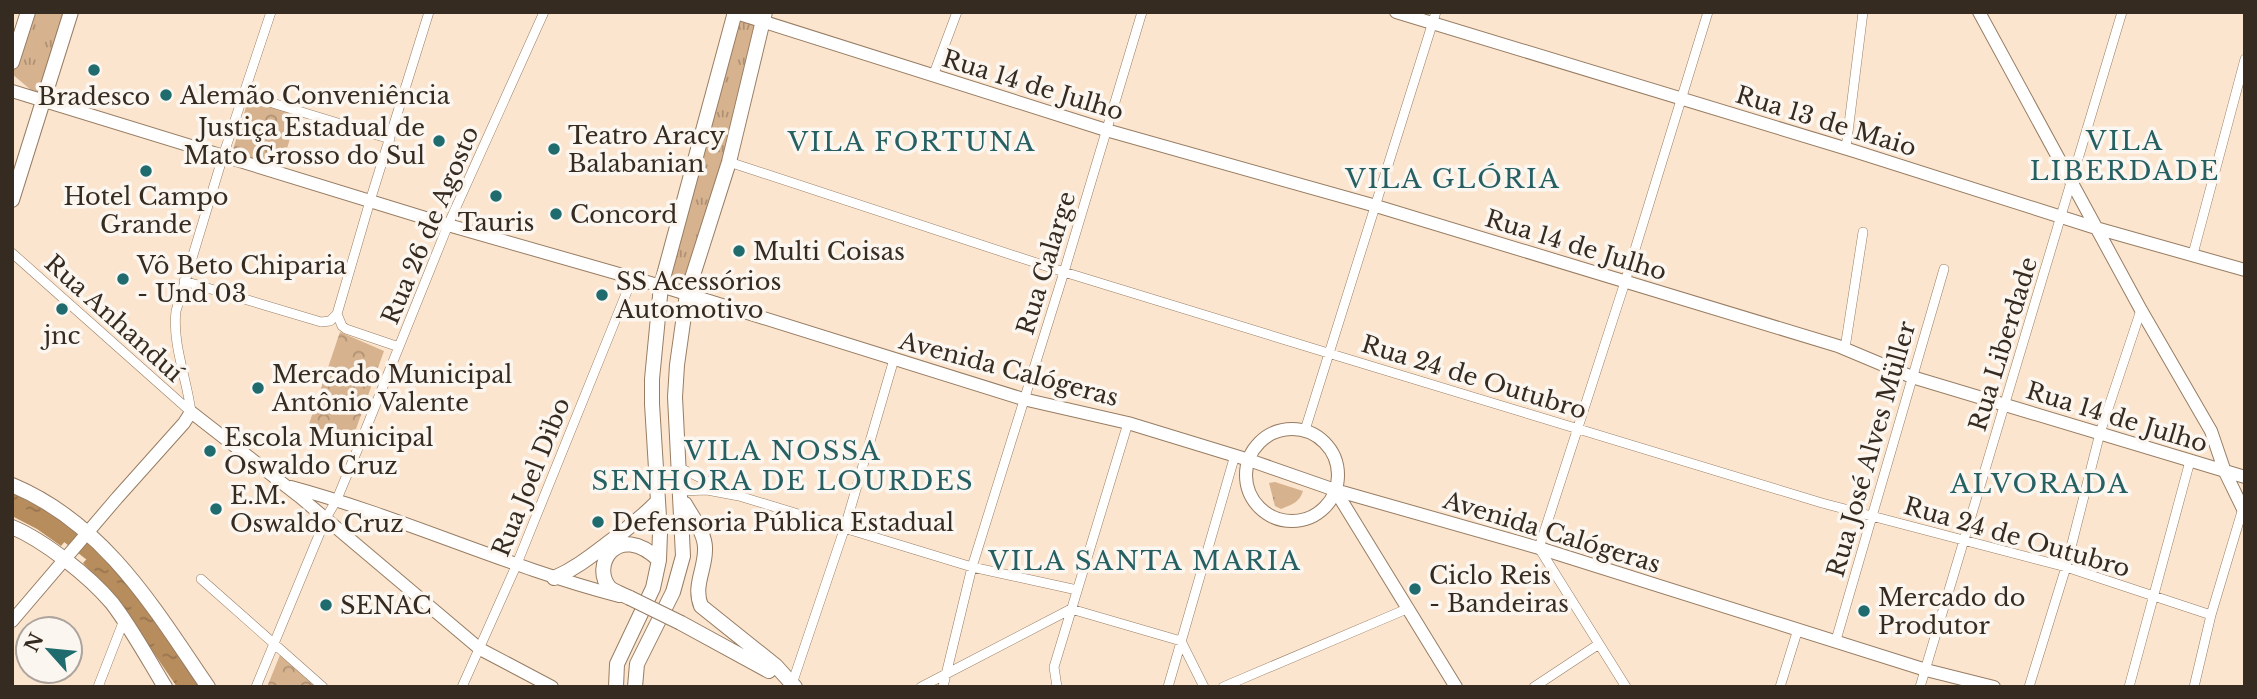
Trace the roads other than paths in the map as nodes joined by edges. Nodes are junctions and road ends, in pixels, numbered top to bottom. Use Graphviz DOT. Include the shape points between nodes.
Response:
graph roads {
  1 [pos="28,12"];
  2 [pos="71,12"];
  3 [pos="271,12"];
  4 [pos="429,12"];
  5 [pos="544,12"];
  6 [pos="734,12"];
  7 [pos="957,12"];
  8 [pos="1142,12"];
  9 [pos="1396,12"];
  10 [pos="1708,12"];
  11 [pos="1863,12"];
  12 [pos="1979,12"];
  13 [pos="2122,12"];
  14 [pos="763,18"];
  15 [pos="1434,18"];
  16 [pos="2245,59"];
  17 [pos="12,62"];
  18 [pos="933,76"];
  19 [pos="12,91"];
  20 [pos="243,94"];
  21 [pos="1682,99"];
  22 [pos="43,100"];
  23 [pos="1106,130"];
  24 [pos="390,139"];
  25 [pos="1846,148"];
  26 [pos="223,156"];
  27 [pos="729,162"];
  28 [pos="2070,180"];
  29 [pos="12,200"];
  30 [pos="370,201"];
  31 [pos="1376,206"];
  32 [pos="2060,216"];
  33 [pos="448,225"];
  34 [pos="2096,228"];
  35 [pos="1863,232"];
  36 [pos="12,253"];
  37 [pos="2193,254"];
  38 [pos="1944,269"];
  39 [pos="2245,270"];
  40 [pos="1064,272"];
  41 [pos="632,279"];
  42 [pos="184,281"];
  43 [pos="1625,282"];
  44 [pos="661,286"];
  45 [pos="687,294"];
  46 [pos="2141,310"];
  47 [pos="337,314"];
  48 [pos="399,347"];
  49 [pos="1845,348"];
  50 [pos="1328,353"];
  51 [pos="894,359"];
  52 [pos="1912,377"];
  53 [pos="1023,399"];
  54 [pos="2005,404"];
  55 [pos="191,412"];
  56 [pos="1128,423"];
  57 [pos="1577,428"];
  58 [pos="1305,430"];
  59 [pos="2100,433"];
  60 [pos="1235,455"];
  61 [pos="1249,460"];
  62 [pos="2190,461"];
  63 [pos="680,468"];
  64 [pos="2225,472"];
  65 [pos="2245,477"];
  66 [pos="12,485"];
  67 [pos="284,485"];
  68 [pos="1335,490"];
  69 [pos="682,495"];
  70 [pos="739,496"];
  71 [pos="337,499"];
  72 [pos="657,502"];
  73 [pos="2244,509"];
  74 [pos="1871,516"];
  75 [pos="326,519"];
  76 [pos="12,527"];
  77 [pos="845,527"];
  78 [pos="86,535"];
  79 [pos="1964,541"];
  80 [pos="1539,548"];
  81 [pos="67,557"];
  82 [pos="659,560"];
  83 [pos="516,566"];
  84 [pos="972,567"];
  85 [pos="2066,567"];
  86 [pos="554,578"];
  87 [pos="201,579"];
  88 [pos="1077,590"];
  89 [pos="2152,596"];
  90 [pos="630,598"];
  91 [pos="1409,608"];
  92 [pos="1071,609"];
  93 [pos="2211,615"];
  94 [pos="124,620"];
  95 [pos="12,621"];
  96 [pos="1798,629"];
  97 [pos="1836,640"];
  98 [pos="1181,641"];
  99 [pos="273,643"];
  100 [pos="1599,645"];
  101 [pos="480,649"];
  102 [pos="1926,670"];
  103 [pos="947,673"];
  104 [pos="792,686"];
  105 [pos="98,687"];
  106 [pos="165,687"];
  107 [pos="208,687"];
  108 [pos="256,687"];
  109 [pos="323,687"];
  110 [pos="462,687"];
  111 [pos="552,687"];
  112 [pos="616,687"];
  113 [pos="635,687"];
  114 [pos="921,687"];
  115 [pos="943,687"];
  116 [pos="1057,687"];
  117 [pos="1168,687"];
  118 [pos="1204,687"];
  119 [pos="1223,687"];
  120 [pos="1456,687"];
  121 [pos="1534,687"];
  122 [pos="1626,687"];
  123 [pos="1780,687"];
  124 [pos="1920,687"];
  125 [pos="1994,687"];
  126 [pos="2029,687"];
  127 [pos="2129,687"];
  128 [pos="2194,687"];
  1 -- 17 [label="main road"];
  2 -- 22 [label="main road"];
  3 -- 20 [label="street"];
  4 -- 24 [label="street"];
  5 -- 33 [label="street, Rua 26 de Agosto"];
  6 -- 14 [label="street, Rua 14 de Julho"];
  6 -- 44 [label="main road"];
  7 -- 18 [label="street"];
  8 -- 23 [label="street, Rua Calarge"];
  9 -- 15 [label="street, Rua 13 de Maio"];
  10 -- 21 [label="street"];
  11 -- 25 [label="street"];
  12 -- 28 [label="street"];
  13 -- 28 [label="street, Rua Liberdade"];
  14 -- 18 [label="street, Rua 14 de Julho"];
  14 -- 27 [label="main road"];
  15 -- 21 [label="street, Rua 13 de Maio"];
  15 -- 31 [label="street"];
  16 -- 37 [label="street"];
  18 -- 23 [label="street, Rua 14 de Julho"];
  19 -- 22 [label="street, Avenida Calógeras"];
  20 -- 24 [label="street"];
  20 -- 26 [label="street"];
  21 -- 25 [label="street, Rua 13 de Maio"];
  21 -- 43 [label="street"];
  22 -- 26 [label="street, Avenida Calógeras"];
  22 -- 29 [label="main road"];
  23 -- 31 [label="street, Rua 14 de Julho"];
  23 -- 40 [label="street, Rua Calarge"];
  24 -- 30 [label="street"];
  25 -- 32 [label="street, Rua 13 de Maio"];
  26 -- 30 [label="street, Avenida Calógeras"];
  26 -- 42 [label="street"];
  27 -- 40 [label="street, Rua 24 de Outubro"];
  27 -- 45 [label="main road"];
  28 -- 32 [label="street, Rua Liberdade"];
  28 -- 34 [label="street"];
  30 -- 33 [label="street, Avenida Calógeras"];
  30 -- 47 [label="street"];
  31 -- 43 [label="street, Rua 14 de Julho"];
  31 -- 50 [label="street"];
  32 -- 34 [label="street, Rua 13 de Maio"];
  32 -- 54 [label="street, Rua Liberdade"];
  33 -- 41 [label="street, Avenida Calógeras"];
  33 -- 48 [label="street, Rua 26 de Agosto"];
  34 -- 37 [label="street, Rua 13 de Maio"];
  34 -- 46 [label="street"];
  35 -- 49 [label="street"];
  36 -- 55 [label="street, Rua Anhanduí"];
  37 -- 39 [label="street, Rua 13 de Maio"];
  38 -- 52 [label="street, Rua José Alves Müller"];
  40 -- 50 [label="street, Rua 24 de Outubro"];
  40 -- 53 [label="street, Rua Calarge"];
  41 -- 44 [label="street, Avenida Calógeras"];
  41 -- 83 [label="street, Rua Joel Dibo"];
  42 -- 47 [label="street" via="324,323"];
  42 -- 55 [label="street" via="174,328"];
  43 -- 49 [label="street, Rua 14 de Julho"];
  43 -- 57 [label="street"];
  44 -- 45 [label="street, Avenida Calógeras"];
  44 -- 72 [label="main road" via="652,379"];
  45 -- 51 [label="street, Avenida Calógeras"];
  45 -- 63 [label="main road" via="675,397"];
  46 -- 59 [label="street"];
  46 -- 64 [label="street" via="2211,430"];
  47 -- 48 [label="street" via="342,327"];
  48 -- 71 [label="street, Rua 26 de Agosto"];
  49 -- 52 [label="street, Rua 14 de Julho"];
  50 -- 57 [label="street, Rua 24 de Outubro"];
  50 -- 58 [label="street"];
  51 -- 53 [label="street, Avenida Calógeras"];
  51 -- 77 [label="street"];
  52 -- 54 [label="street, Rua 14 de Julho"];
  52 -- 74 [label="street, Rua José Alves Müller"];
  53 -- 56 [label="street, Avenida Calógeras"];
  53 -- 84 [label="street, Rua Calarge"];
  54 -- 59 [label="street, Rua 14 de Julho"];
  54 -- 79 [label="street, Rua Liberdade"];
  55 -- 67 [label="street"];
  55 -- 78 [label="street"];
  56 -- 60 [label="street, Avenida Calógeras"];
  56 -- 88 [label="street"];
  57 -- 74 [label="street, Rua 24 de Outubro"];
  57 -- 80 [label="street"];
  58 -- 61 [label="street" via="1291,428 1265,437"];
  58 -- 68 [label="street" via="1318,436 1333,454 1338,476"];
  59 -- 62 [label="street, Rua 14 de Julho"];
  59 -- 85 [label="street"];
  60 -- 61 [label="street, Avenida Calógeras"];
  60 -- 98 [label="street"];
  61 -- 68 [label="street, Avenida Calógeras"];
  61 -- 68 [label="street" via="1246,474 1251,495 1264,512 1276,518 1298,520 1318,513"];
  62 -- 64 [label="street, Rua 14 de Julho"];
  62 -- 89 [label="street"];
  63 -- 69 [label="main road"];
  63 -- 70 [label="street"];
  64 -- 65 [label="street, Rua 14 de Julho"];
  64 -- 73 [label="street"];
  66 -- 78 [label="main road" via="40,499"];
  67 -- 71 [label="street"];
  67 -- 75 [label="street"];
  68 -- 80 [label="street, Avenida Calógeras"];
  68 -- 91 [label="street"];
  69 -- 70 [label="street" via="707,490"];
  69 -- 104 [label="main road" via="703,538 697,596 701,606 776,666"];
  69 -- 113 [label="main road" via="683,556 673,592 637,664"];
  70 -- 77 [label="street"];
  71 -- 75 [label="street, Rua 26 de Agosto"];
  71 -- 83 [label="street"];
  72 -- 82 [label="main road"];
  72 -- 86 [label="main road" via="591,558"];
  73 -- 93 [label="street"];
  74 -- 79 [label="street, Rua 24 de Outubro"];
  74 -- 97 [label="street, Rua José Alves Müller"];
  75 -- 99 [label="street, Rua 26 de Agosto"];
  75 -- 101 [label="street"];
  76 -- 81 [label="main road"];
  77 -- 84 [label="street"];
  77 -- 104 [label="street"];
  78 -- 81 [label="street"];
  78 -- 107 [label="main road" via="137,583"];
  79 -- 85 [label="street, Rua 24 de Outubro"];
  79 -- 102 [label="street, Rua Liberdade"];
  80 -- 96 [label="street, Avenida Calógeras"];
  80 -- 100 [label="street"];
  81 -- 94 [label="main road"];
  81 -- 95 [label="street"];
  82 -- 90 [label="main road" via="634,543 609,553 606,580"];
  82 -- 112 [label="main road" via="653,588 617,664"];
  83 -- 86 [label="street"];
  83 -- 101 [label="street, Rua Joel Dibo"];
  84 -- 88 [label="street"];
  84 -- 103 [label="street, Rua Calarge"];
  85 -- 89 [label="street, Rua 24 de Outubro"];
  85 -- 126 [label="street"];
  86 -- 90 [label="street"];
  87 -- 99 [label="street"];
  88 -- 92 [label="street"];
  89 -- 93 [label="street, Rua 24 de Outubro"];
  89 -- 127 [label="street"];
  90 -- 104 [label="main road, bridge" via="752,660"];
  91 -- 119 [label="street"];
  91 -- 120 [label="street"];
  92 -- 98 [label="street"];
  92 -- 103 [label="street"];
  92 -- 116 [label="street" via="1054,667"];
  93 -- 128 [label="street"];
  94 -- 105 [label="street"];
  94 -- 106 [label="main road"];
  96 -- 97 [label="street, Avenida Calógeras"];
  96 -- 123 [label="street"];
  97 -- 102 [label="street, Avenida Calógeras"];
  98 -- 117 [label="street"];
  98 -- 118 [label="street"];
  99 -- 108 [label="street, Rua 26 de Agosto"];
  99 -- 109 [label="street"];
  100 -- 121 [label="street"];
  100 -- 122 [label="street"];
  101 -- 110 [label="street, Rua Joel Dibo"];
  101 -- 111 [label="street"];
  102 -- 124 [label="street, Rua Liberdade"];
  102 -- 125 [label="street, Avenida Calógeras"];
  103 -- 114 [label="street"];
  103 -- 115 [label="street, Rua Calarge"];
}
